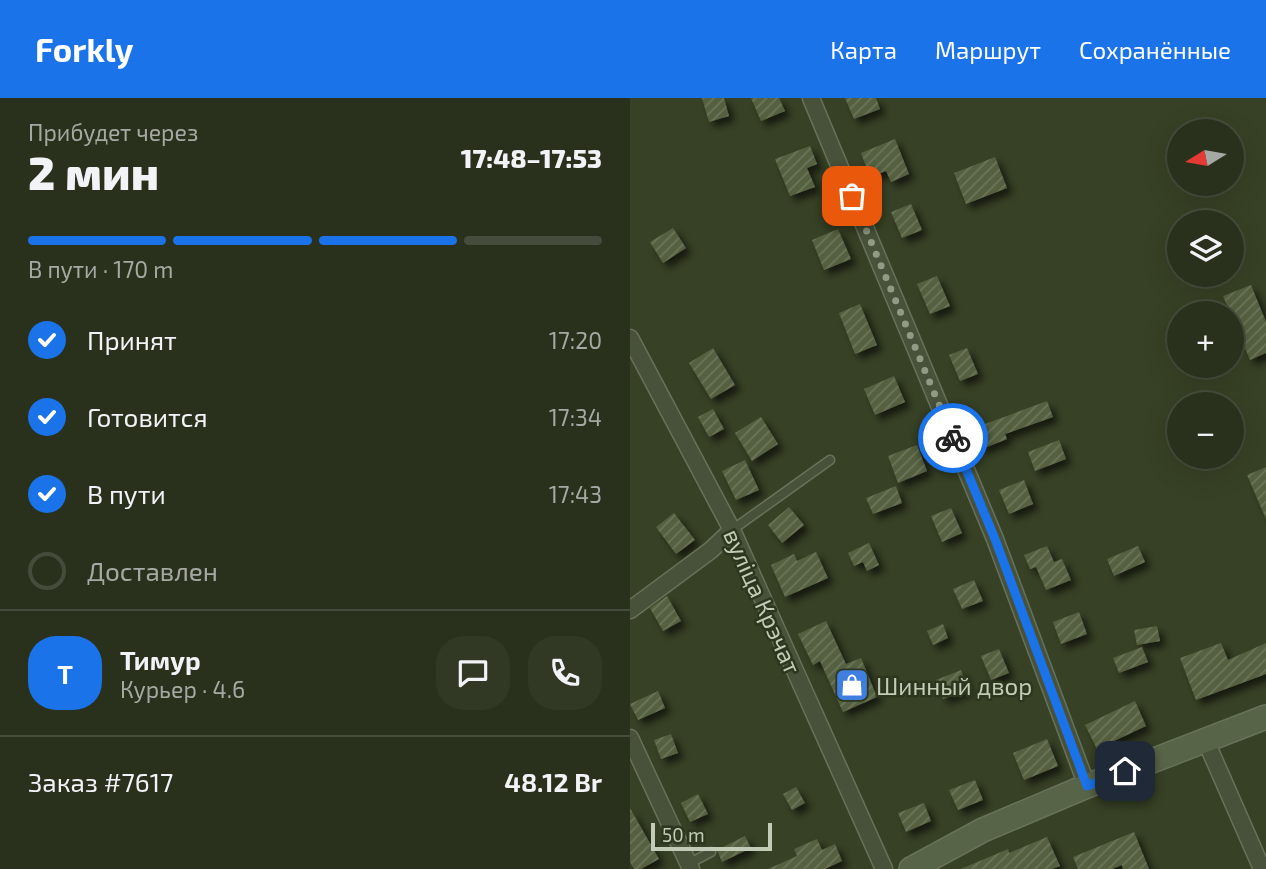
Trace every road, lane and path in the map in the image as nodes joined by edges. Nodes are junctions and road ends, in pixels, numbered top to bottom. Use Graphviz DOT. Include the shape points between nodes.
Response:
graph roads {
  1 [pos="811,98"];
  2 [pos="630,338"];
  3 [pos="830,460"];
  4 [pos="732,530"];
  5 [pos="630,610"];
  6 [pos="1266,717"];
  7 [pos="630,738"];
  8 [pos="1205,740"];
  9 [pos="1087,786"];
  10 [pos="711,852"];
  11 [pos="689,866"];
  12 [pos="923,866"];
  13 [pos="884,869"];
  14 [pos="1262,869"];
  1 -- 9 [label="street" via="995,539"];
  2 -- 4 [label="street, вуліца Крэчат"];
  3 -- 4 [label="lane"];
  4 -- 5 [label="street"];
  4 -- 13 [label="street, вуліца Крэчат"];
  6 -- 8 [label="street"];
  7 -- 11 [label="street"];
  8 -- 9 [label="street"];
  8 -- 14 [label="street"];
  9 -- 12 [label="street" via="983,830"];
  10 -- 11 [label="lane"];
}
